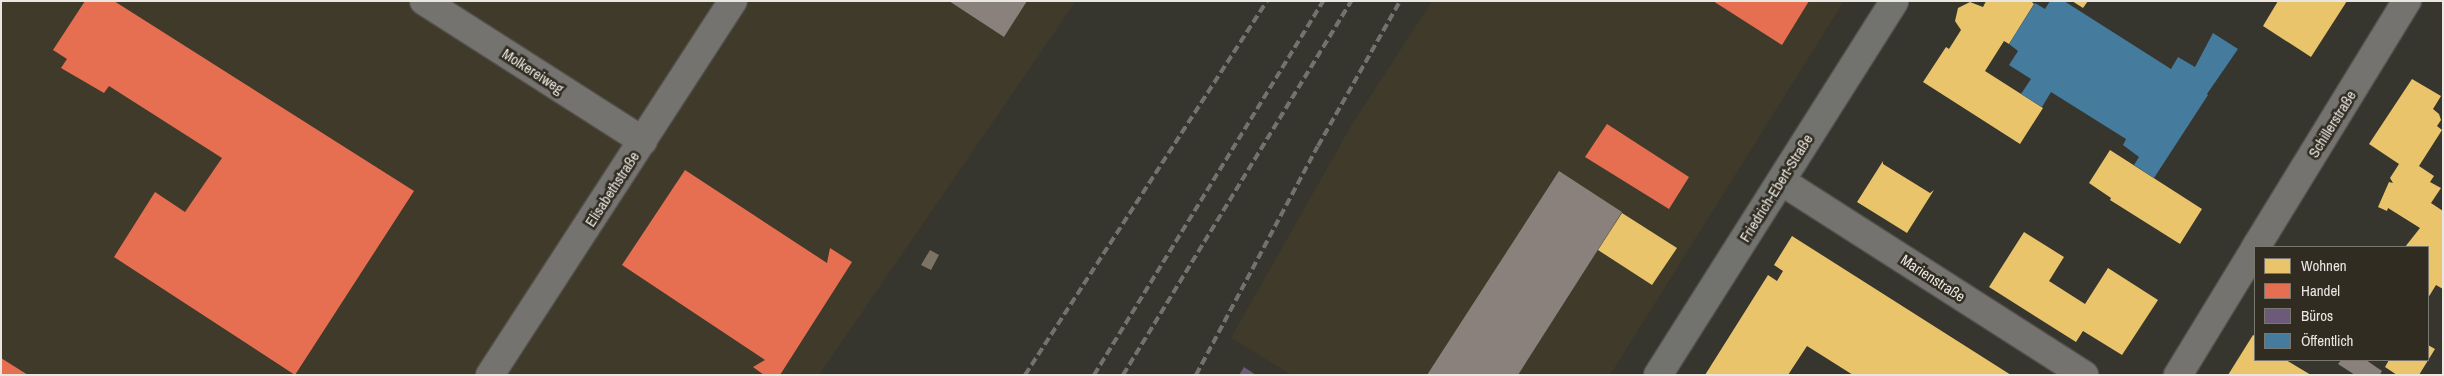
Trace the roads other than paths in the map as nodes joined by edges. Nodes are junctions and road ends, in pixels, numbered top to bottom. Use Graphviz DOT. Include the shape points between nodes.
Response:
graph roads {
  1 [pos="424,1"];
  2 [pos="733,1"];
  3 [pos="1894,1"];
  4 [pos="2407,1"];
  5 [pos="643,141"];
  6 [pos="1781,181"];
  7 [pos="2257,246"];
  8 [pos="2254,251"];
  9 [pos="490,375"];
  10 [pos="1658,375"];
  11 [pos="2084,375"];
  12 [pos="2178,375"];
  1 -- 5 [label="street, Molkereiweg"];
  2 -- 5 [label="street, Elisabethstraße"];
  3 -- 6 [label="main road, Friedrich-Ebert-Straße"];
  4 -- 7 [label="street, Schillerstraße"];
  5 -- 9 [label="street, Elisabethstraße"];
  6 -- 10 [label="main road, Friedrich-Ebert-Straße"];
  6 -- 11 [label="street, Marienstraße"];
  8 -- 12 [label="street, Schillerstraße"];
}
